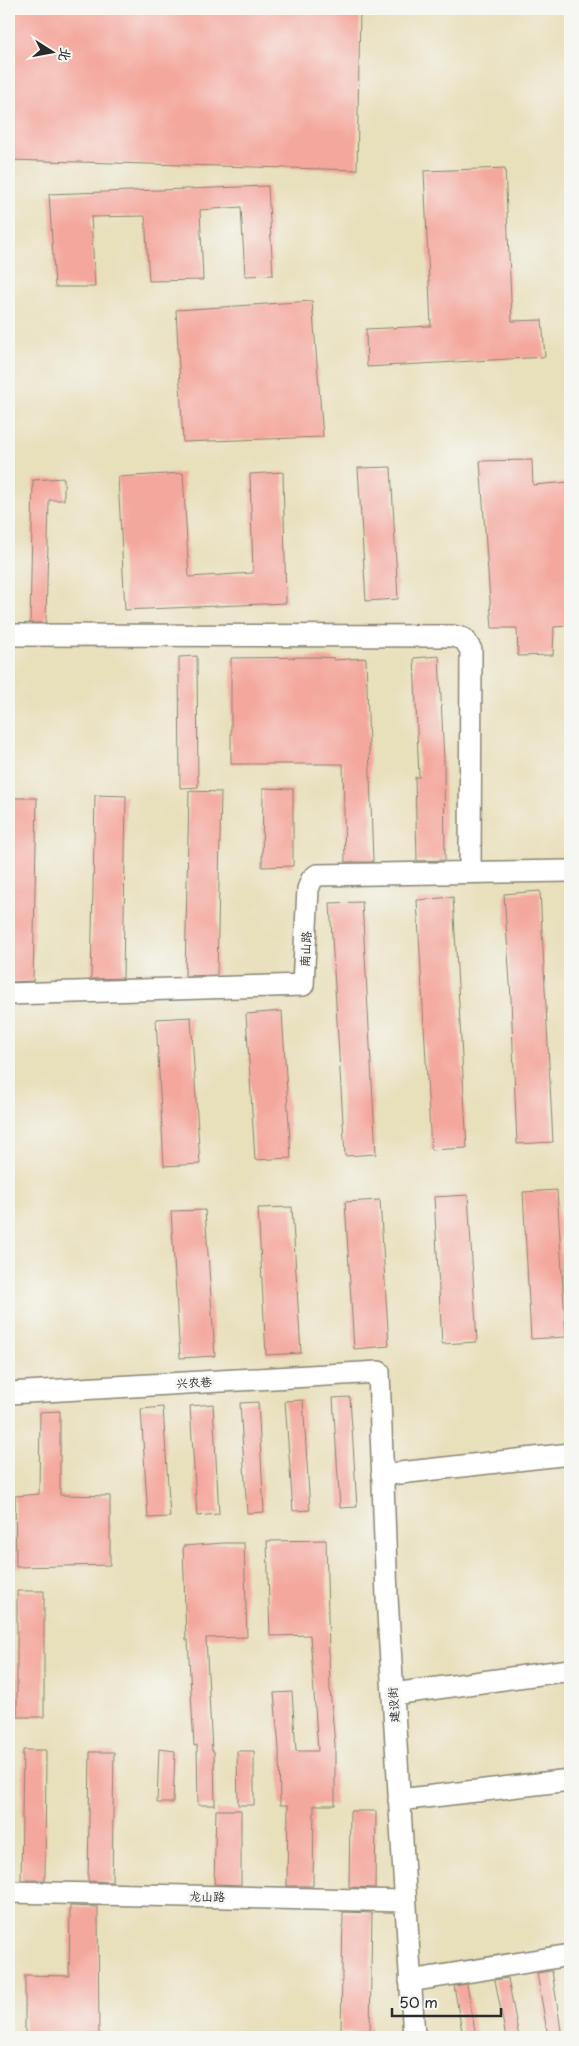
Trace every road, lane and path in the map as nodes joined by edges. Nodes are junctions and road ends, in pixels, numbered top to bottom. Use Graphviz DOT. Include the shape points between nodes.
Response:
graph roads {
  1 [pos="9,636"];
  2 [pos="570,871"];
  3 [pos="470,872"];
  4 [pos="9,994"];
  5 [pos="378,1372"];
  6 [pos="9,1393"];
  7 [pos="570,1454"];
  8 [pos="382,1475"];
  9 [pos="570,1670"];
  10 [pos="393,1694"];
  11 [pos="570,1780"];
  12 [pos="399,1800"];
  13 [pos="9,1892"];
  14 [pos="405,1901"];
  15 [pos="570,1955"];
  16 [pos="410,1981"];
  17 [pos="414,2037"];
  1 -- 3 [label="street" via="453,636 464,640 471,650"];
  2 -- 3 [label="street, 南山路"];
  3 -- 4 [label="street, 南山路" via="317,875 308,889 303,984"];
  5 -- 6 [label="street, 兴农巷"];
  5 -- 8 [label="street, 建设街"];
  7 -- 8 [label="street"];
  8 -- 10 [label="street, 建设街"];
  9 -- 10 [label="street"];
  10 -- 12 [label="street, 建设街"];
  11 -- 12 [label="street"];
  12 -- 14 [label="street, 建设街"];
  13 -- 14 [label="street, 龙山路"];
  14 -- 16 [label="street, 建设街"];
  15 -- 16 [label="street"];
  16 -- 17 [label="street, 建设街"];
}
